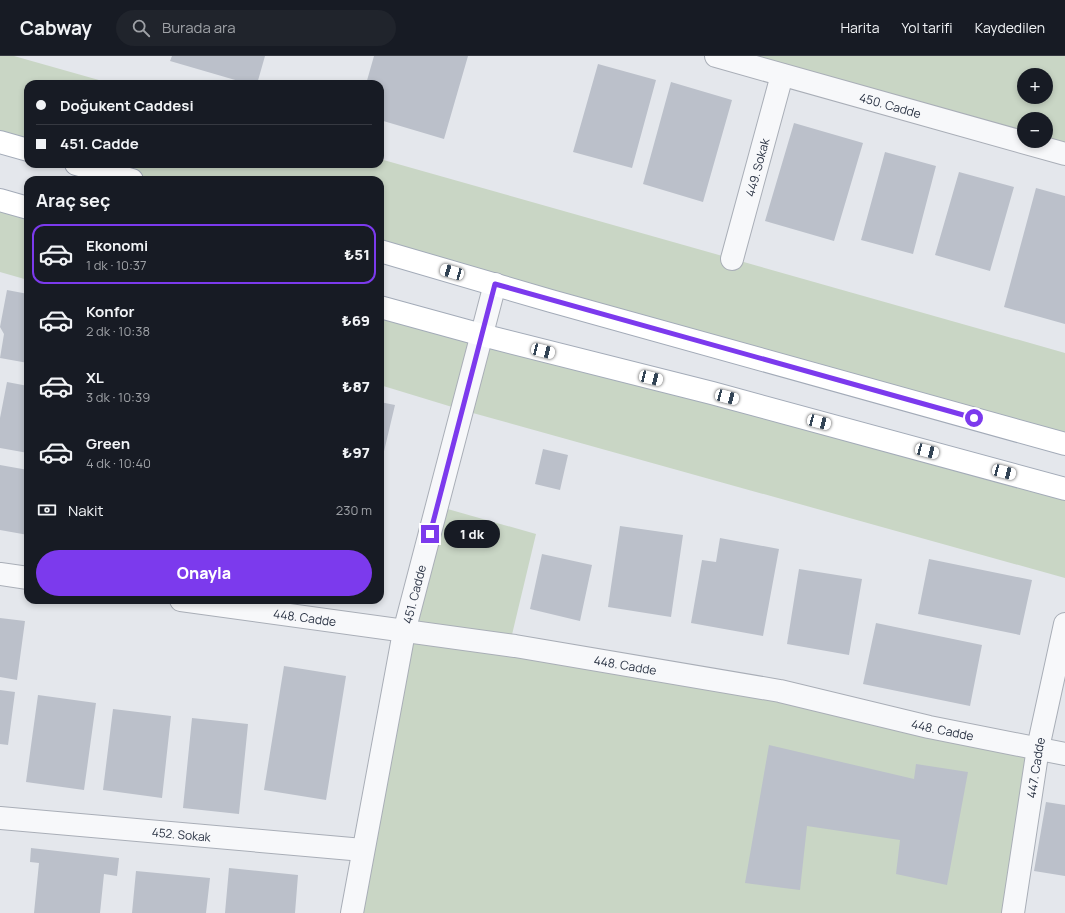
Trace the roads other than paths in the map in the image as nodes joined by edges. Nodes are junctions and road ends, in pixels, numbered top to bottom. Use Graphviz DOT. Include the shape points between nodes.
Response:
graph roads {
  1 [pos="716,56"];
  2 [pos="782,75"];
  3 [pos="0,142"];
  4 [pos="24,149"];
  5 [pos="1065,154"];
  6 [pos="90,168"];
  7 [pos="118,176"];
  8 [pos="0,200"];
  9 [pos="24,207"];
  10 [pos="384,252"];
  11 [pos="732,259"];
  12 [pos="495,284"];
  13 [pos="384,308"];
  14 [pos="482,335"];
  15 [pos="1065,444"];
  16 [pos="1065,489"];
  17 [pos="0,574"];
  18 [pos="24,577"];
  19 [pos="209,604"];
  20 [pos="1065,624"];
  21 [pos="404,632"];
  22 [pos="1038,748"];
  23 [pos="1065,754"];
  24 [pos="0,818"];
  25 [pos="363,850"];
  26 [pos="353,911"];
  27 [pos="1013,913"];
  1 -- 2 [label="street, 450. Cadde"];
  2 -- 5 [label="street, 450. Cadde"];
  2 -- 11 [label="street, 449. Sokak"];
  3 -- 4 [label="main road"];
  6 -- 7 [label="main road"];
  8 -- 9 [label="main road"];
  10 -- 12 [label="main road"];
  12 -- 14 [label="street, 451. Cadde"];
  12 -- 15 [label="main road"];
  13 -- 14 [label="main road"];
  14 -- 16 [label="main road" via="720,395"];
  14 -- 21 [label="street, 451. Cadde"];
  17 -- 18 [label="street"];
  19 -- 21 [label="street, 448. Cadde"];
  20 -- 22 [label="street, 447. Cadde"];
  21 -- 22 [label="street, 448. Cadde" via="515,646 780,691 929,726"];
  21 -- 25 [label="street, 451. Cadde"];
  22 -- 23 [label="street, 448. Cadde"];
  22 -- 27 [label="street, 447. Cadde"];
  24 -- 25 [label="street, 452. Sokak"];
  25 -- 26 [label="street, 451. Cadde"];
}
